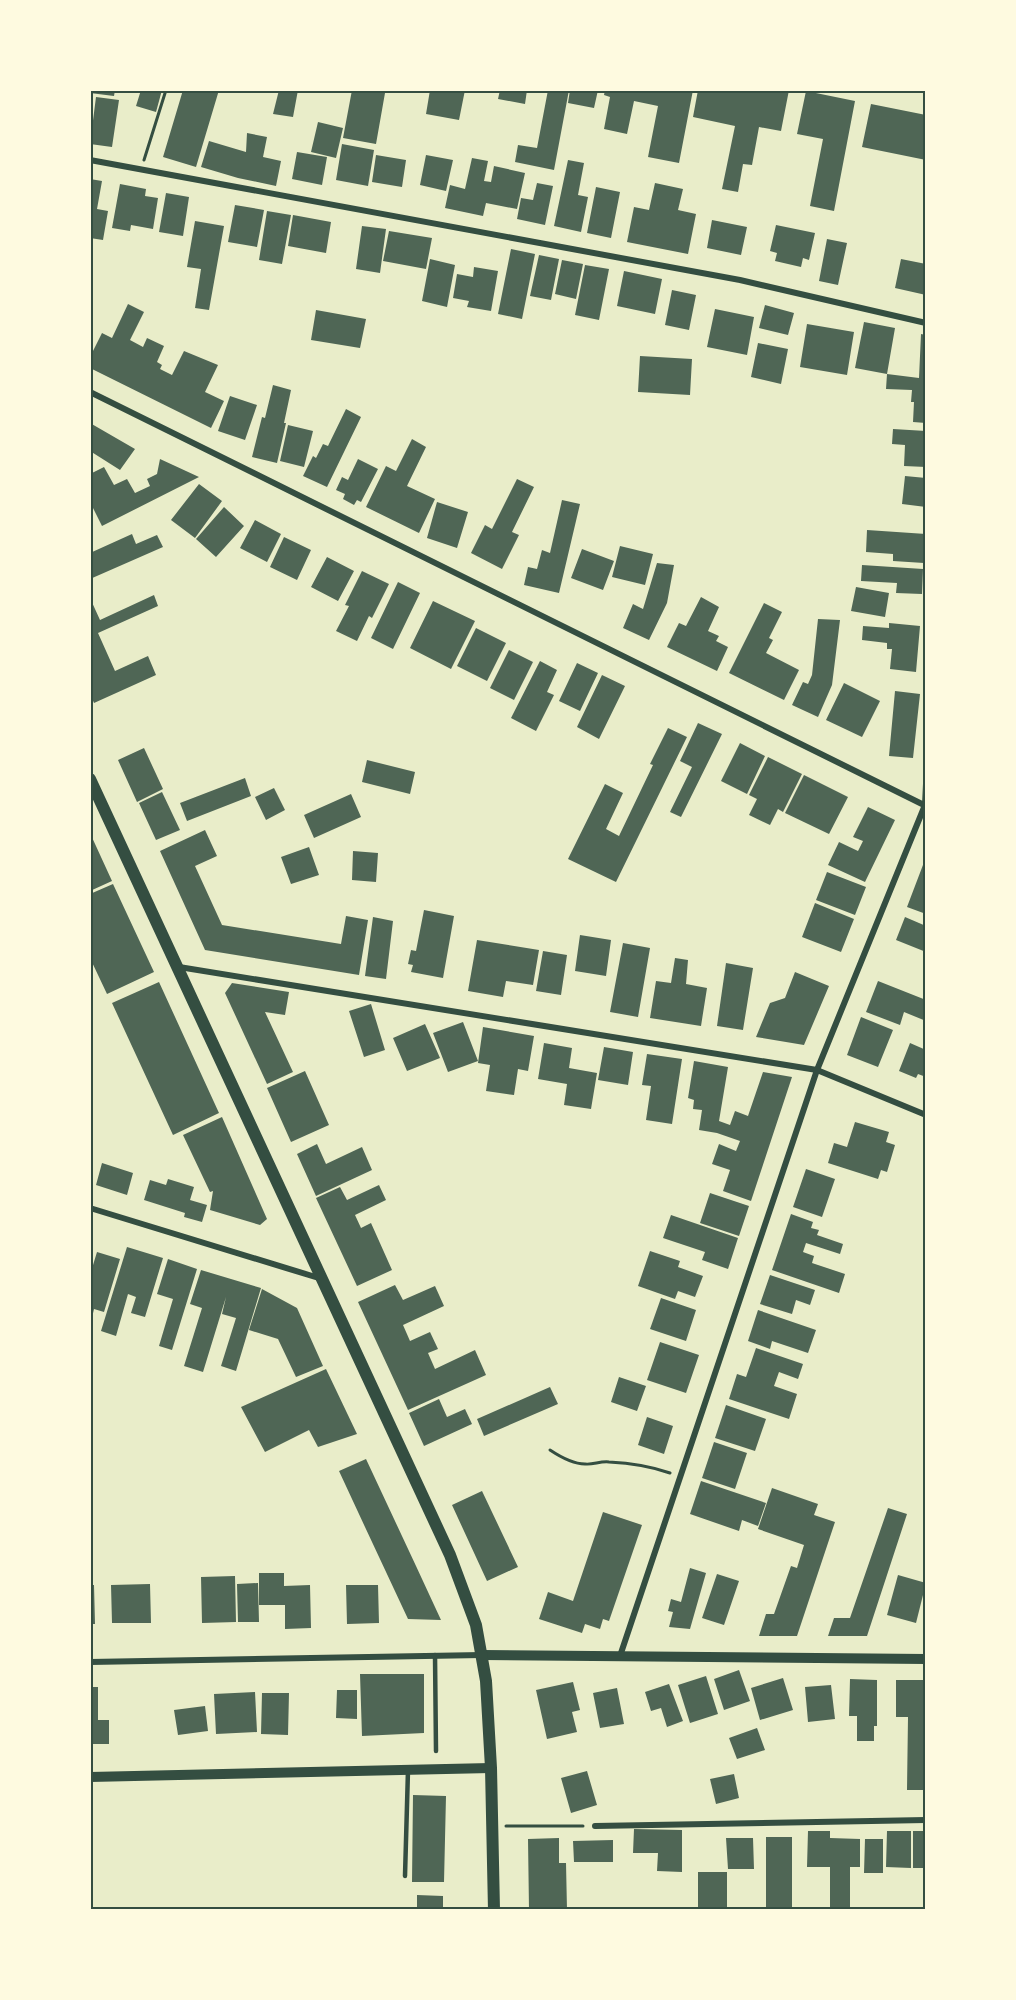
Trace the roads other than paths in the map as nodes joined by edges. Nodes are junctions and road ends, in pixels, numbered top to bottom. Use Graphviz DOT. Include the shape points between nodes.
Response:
graph roads {
  1 [pos="90,160"];
  2 [pos="926,323"];
  3 [pos="90,392"];
  4 [pos="90,779"];
  5 [pos="926,784"];
  6 [pos="925,805"];
  7 [pos="177,967"];
  8 [pos="817,1070"];
  9 [pos="926,1115"];
  10 [pos="90,1208"];
  11 [pos="322,1280"];
  12 [pos="435,1655"];
  13 [pos="483,1655"];
  14 [pos="620,1656"];
  15 [pos="926,1659"];
  16 [pos="90,1662"];
  17 [pos="436,1750"];
  18 [pos="491,1768"];
  19 [pos="408,1770"];
  20 [pos="90,1777"];
  21 [pos="926,1820"];
  22 [pos="596,1826"];
  23 [pos="405,1876"];
  24 [pos="494,1910"];
  1 -- 2 [label="street" via="740,280"];
  3 -- 6 [label="street"];
  4 -- 7 [label="main road"];
  5 -- 6 [label="street"];
  6 -- 8 [label="street"];
  7 -- 8 [label="street"];
  7 -- 11 [label="main road"];
  8 -- 9 [label="street"];
  8 -- 14 [label="street"];
  10 -- 11 [label="street"];
  11 -- 13 [label="main road" via="460,1579"];
  12 -- 13 [label="street"];
  12 -- 16 [label="street"];
  12 -- 17 [label="lane"];
  13 -- 14 [label="street"];
  13 -- 18 [label="main road"];
  14 -- 15 [label="street"];
  18 -- 19 [label="street"];
  18 -- 24 [label="main road"];
  19 -- 20 [label="street"];
  19 -- 23 [label="lane"];
  21 -- 22 [label="street"];
}
